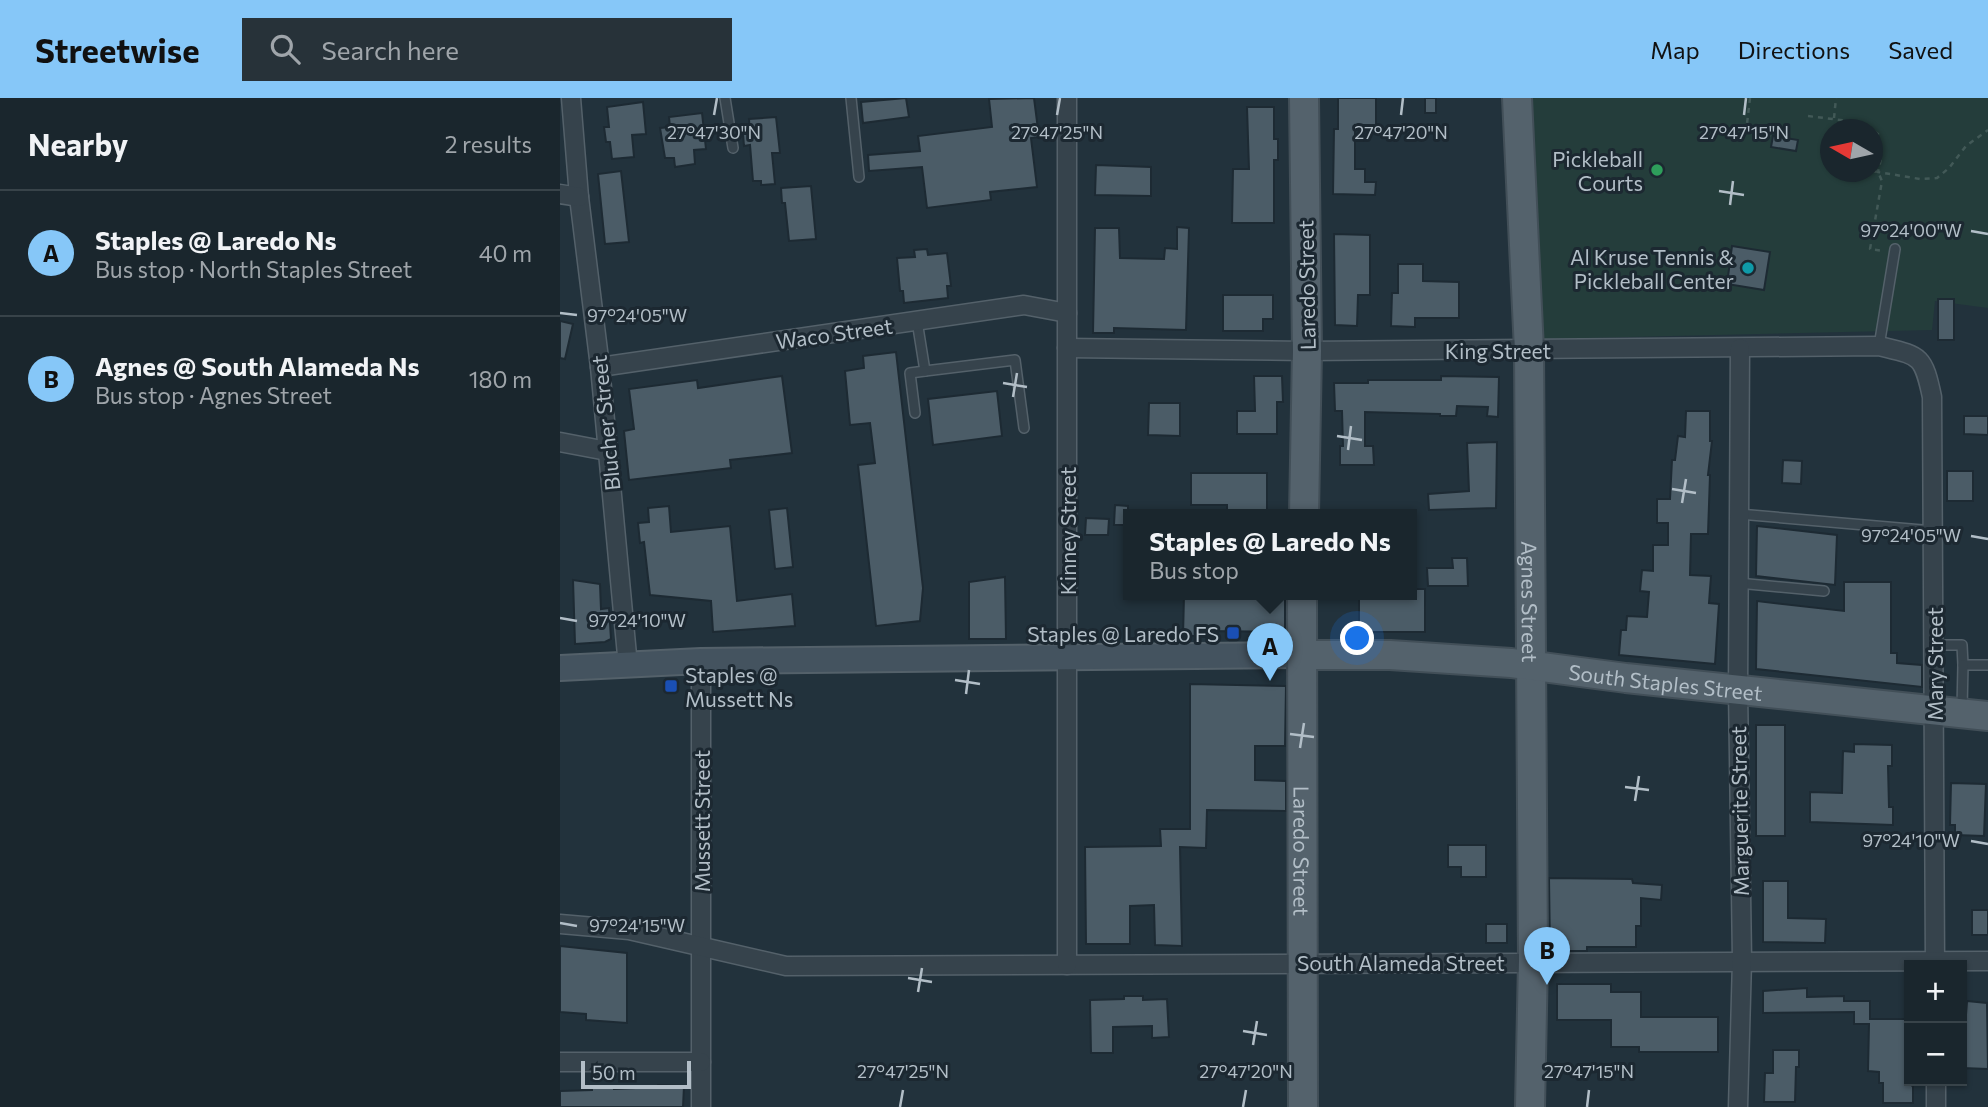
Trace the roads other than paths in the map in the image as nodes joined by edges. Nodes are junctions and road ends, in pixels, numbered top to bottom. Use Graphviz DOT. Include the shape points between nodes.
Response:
graph roads {
  1 [pos="571,98"];
  2 [pos="725,98"];
  3 [pos="851,98"];
  4 [pos="1068,98"];
  5 [pos="1304,98"];
  6 [pos="1517,98"];
  7 [pos="733,148"];
  8 [pos="859,177"];
  9 [pos="560,194"];
  10 [pos="579,197"];
  11 [pos="1894,251"];
  12 [pos="1067,313"];
  13 [pos="917,321"];
  14 [pos="1879,346"];
  15 [pos="1067,348"];
  16 [pos="1740,348"];
  17 [pos="1529,350"];
  18 [pos="1307,351"];
  19 [pos="1924,363"];
  20 [pos="600,367"];
  21 [pos="925,371"];
  22 [pos="915,413"];
  23 [pos="1024,428"];
  24 [pos="560,442"];
  25 [pos="607,451"];
  26 [pos="1304,509"];
  27 [pos="1739,514"];
  28 [pos="1934,531"];
  29 [pos="1738,583"];
  30 [pos="1824,591"];
  31 [pos="1302,600"];
  32 [pos="1934,645"];
  33 [pos="1301,655"];
  34 [pos="1067,658"];
  35 [pos="701,661"];
  36 [pos="1531,665"];
  37 [pos="1963,665"];
  38 [pos="628,666"];
  39 [pos="1988,666"];
  40 [pos="560,668"];
  41 [pos="1738,690"];
  42 [pos="1933,712"];
  43 [pos="1975,715"];
  44 [pos="560,924"];
  45 [pos="701,946"];
  46 [pos="1742,960"];
  47 [pos="1935,960"];
  48 [pos="1533,961"];
  49 [pos="1988,961"];
  50 [pos="1967,962"];
  51 [pos="1304,963"];
  52 [pos="1904,963"];
  53 [pos="1067,965"];
  54 [pos="560,1062"];
  55 [pos="701,1062"];
  56 [pos="1936,1086"];
  57 [pos="701,1107"];
  58 [pos="1303,1107"];
  59 [pos="1530,1107"];
  60 [pos="1738,1107"];
  61 [pos="1936,1107"];
  1 -- 10 [label="street, Blucher Street"];
  2 -- 7 [label="lane"];
  3 -- 8 [label="lane"];
  4 -- 12 [label="street, Kinney Street"];
  5 -- 18 [label="main road, Laredo Street"];
  6 -- 17 [label="main road, Agnes Street"];
  9 -- 10 [label="street"];
  10 -- 20 [label="street, Blucher Street"];
  11 -- 14 [label="lane"];
  12 -- 13 [label="street, Waco Street" via="1024,305"];
  12 -- 15 [label="street, Kinney Street"];
  13 -- 20 [label="street, Waco Street"];
  13 -- 21 [label="lane"];
  14 -- 16 [label="street, King Street"];
  14 -- 19 [label="street, King Street" via="1914,355"];
  15 -- 18 [label="street, King Street"];
  15 -- 34 [label="street, Kinney Street"];
  16 -- 17 [label="street, King Street"];
  16 -- 27 [label="street, Marguerite Street"];
  17 -- 18 [label="street, King Street"];
  17 -- 36 [label="main road, Agnes Street"];
  18 -- 26 [label="main road, Laredo Street"];
  19 -- 28 [label="street, Mary Street" via="1932,397"];
  20 -- 25 [label="street, Blucher Street"];
  21 -- 22 [label="lane" via="910,373"];
  21 -- 23 [label="lane" via="1015,360"];
  24 -- 25 [label="street"];
  25 -- 38 [label="street, Blucher Street"];
  27 -- 28 [label="lane"];
  27 -- 29 [label="street, Marguerite Street"];
  28 -- 32 [label="street, Mary Street"];
  29 -- 30 [label="lane"];
  29 -- 41 [label="street, Marguerite Street"];
  31 -- 33 [label="main road, Laredo Street"];
  32 -- 37 [label="lane" via="1962,645"];
  32 -- 42 [label="street, Mary Street"];
  33 -- 34 [label="main road"];
  33 -- 36 [label="main road, South Staples Street" via="1390,655"];
  33 -- 51 [label="main road, Laredo Street"];
  34 -- 35 [label="main road"];
  34 -- 53 [label="street, Kinney Street"];
  35 -- 38 [label="main road"];
  35 -- 45 [label="street, Mussett Street"];
  36 -- 41 [label="main road, South Staples Street"];
  36 -- 48 [label="main road, Agnes Street"];
  37 -- 39 [label="lane"];
  37 -- 43 [label="lane"];
  38 -- 40 [label="main road"];
  41 -- 42 [label="main road, South Staples Street"];
  41 -- 46 [label="street, Marguerite Street"];
  42 -- 43 [label="main road, South Staples Street"];
  42 -- 47 [label="street, Mary Street"];
  44 -- 45 [label="street, South Alameda Street" via="629,930"];
  45 -- 53 [label="street, South Alameda Street" via="786,966"];
  45 -- 55 [label="street, Mussett Street"];
  46 -- 48 [label="street, South Alameda Street"];
  46 -- 52 [label="street, South Alameda Street"];
  46 -- 60 [label="street, Marguerite Street"];
  48 -- 51 [label="street, South Alameda Street"];
  48 -- 59 [label="main road, Agnes Street"];
  49 -- 50 [label="street, South Alameda Street"];
  51 -- 53 [label="street, South Alameda Street"];
  51 -- 58 [label="main road, Laredo Street"];
  54 -- 55 [label="street"];
  55 -- 57 [label="street, Mussett Street"];
  56 -- 61 [label="street"];
}
